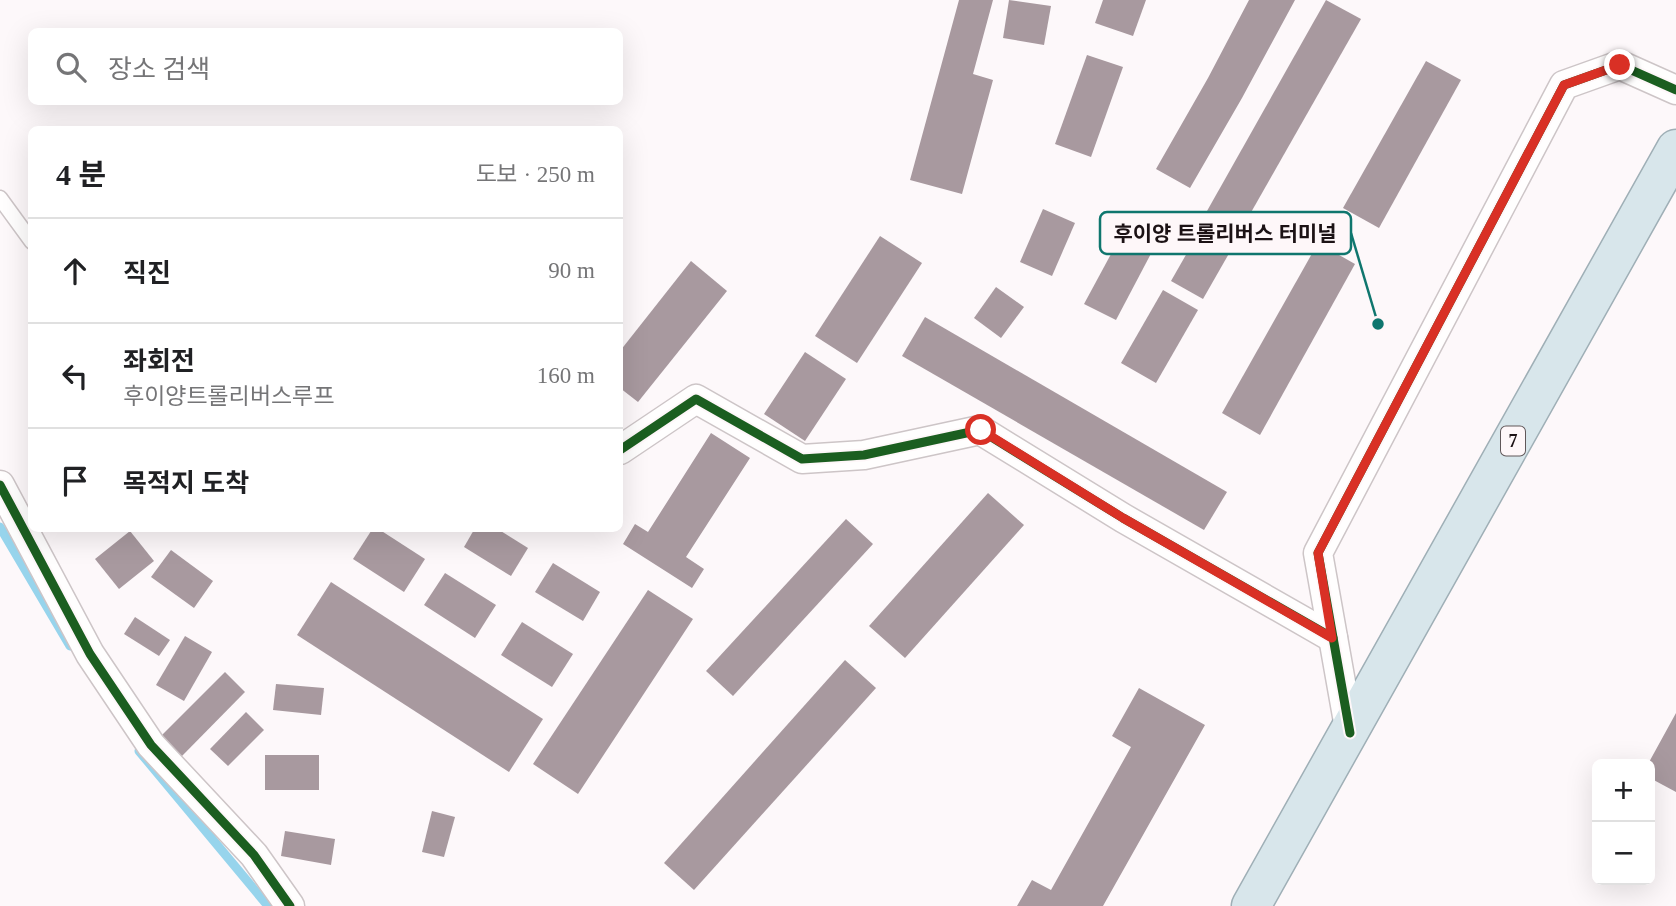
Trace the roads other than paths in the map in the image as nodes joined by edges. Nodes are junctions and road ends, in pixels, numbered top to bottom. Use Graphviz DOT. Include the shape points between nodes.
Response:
graph roads {
  1 [pos="1676,90"];
  2 [pos="1676,149"];
  3 [pos="0,198"];
  4 [pos="28,236"];
  5 [pos="623,448"];
  6 [pos="0,485"];
  7 [pos="1332,638"];
  8 [pos="1350,733"];
  9 [pos="290,906"];
  10 [pos="1251,906"];
  1 -- 7 [label="street" via="1620,65 1564,85 1318,553"];
  2 -- 8 [label="highway, 7"];
  3 -- 4 [label="lane"];
  5 -- 7 [label="street" via="696,399 802,459 864,455 981,430"];
  6 -- 9 [label="street" via="90,654 151,745 254,855"];
  7 -- 8 [label="street"];
  8 -- 10 [label="highway, 7"];
}
